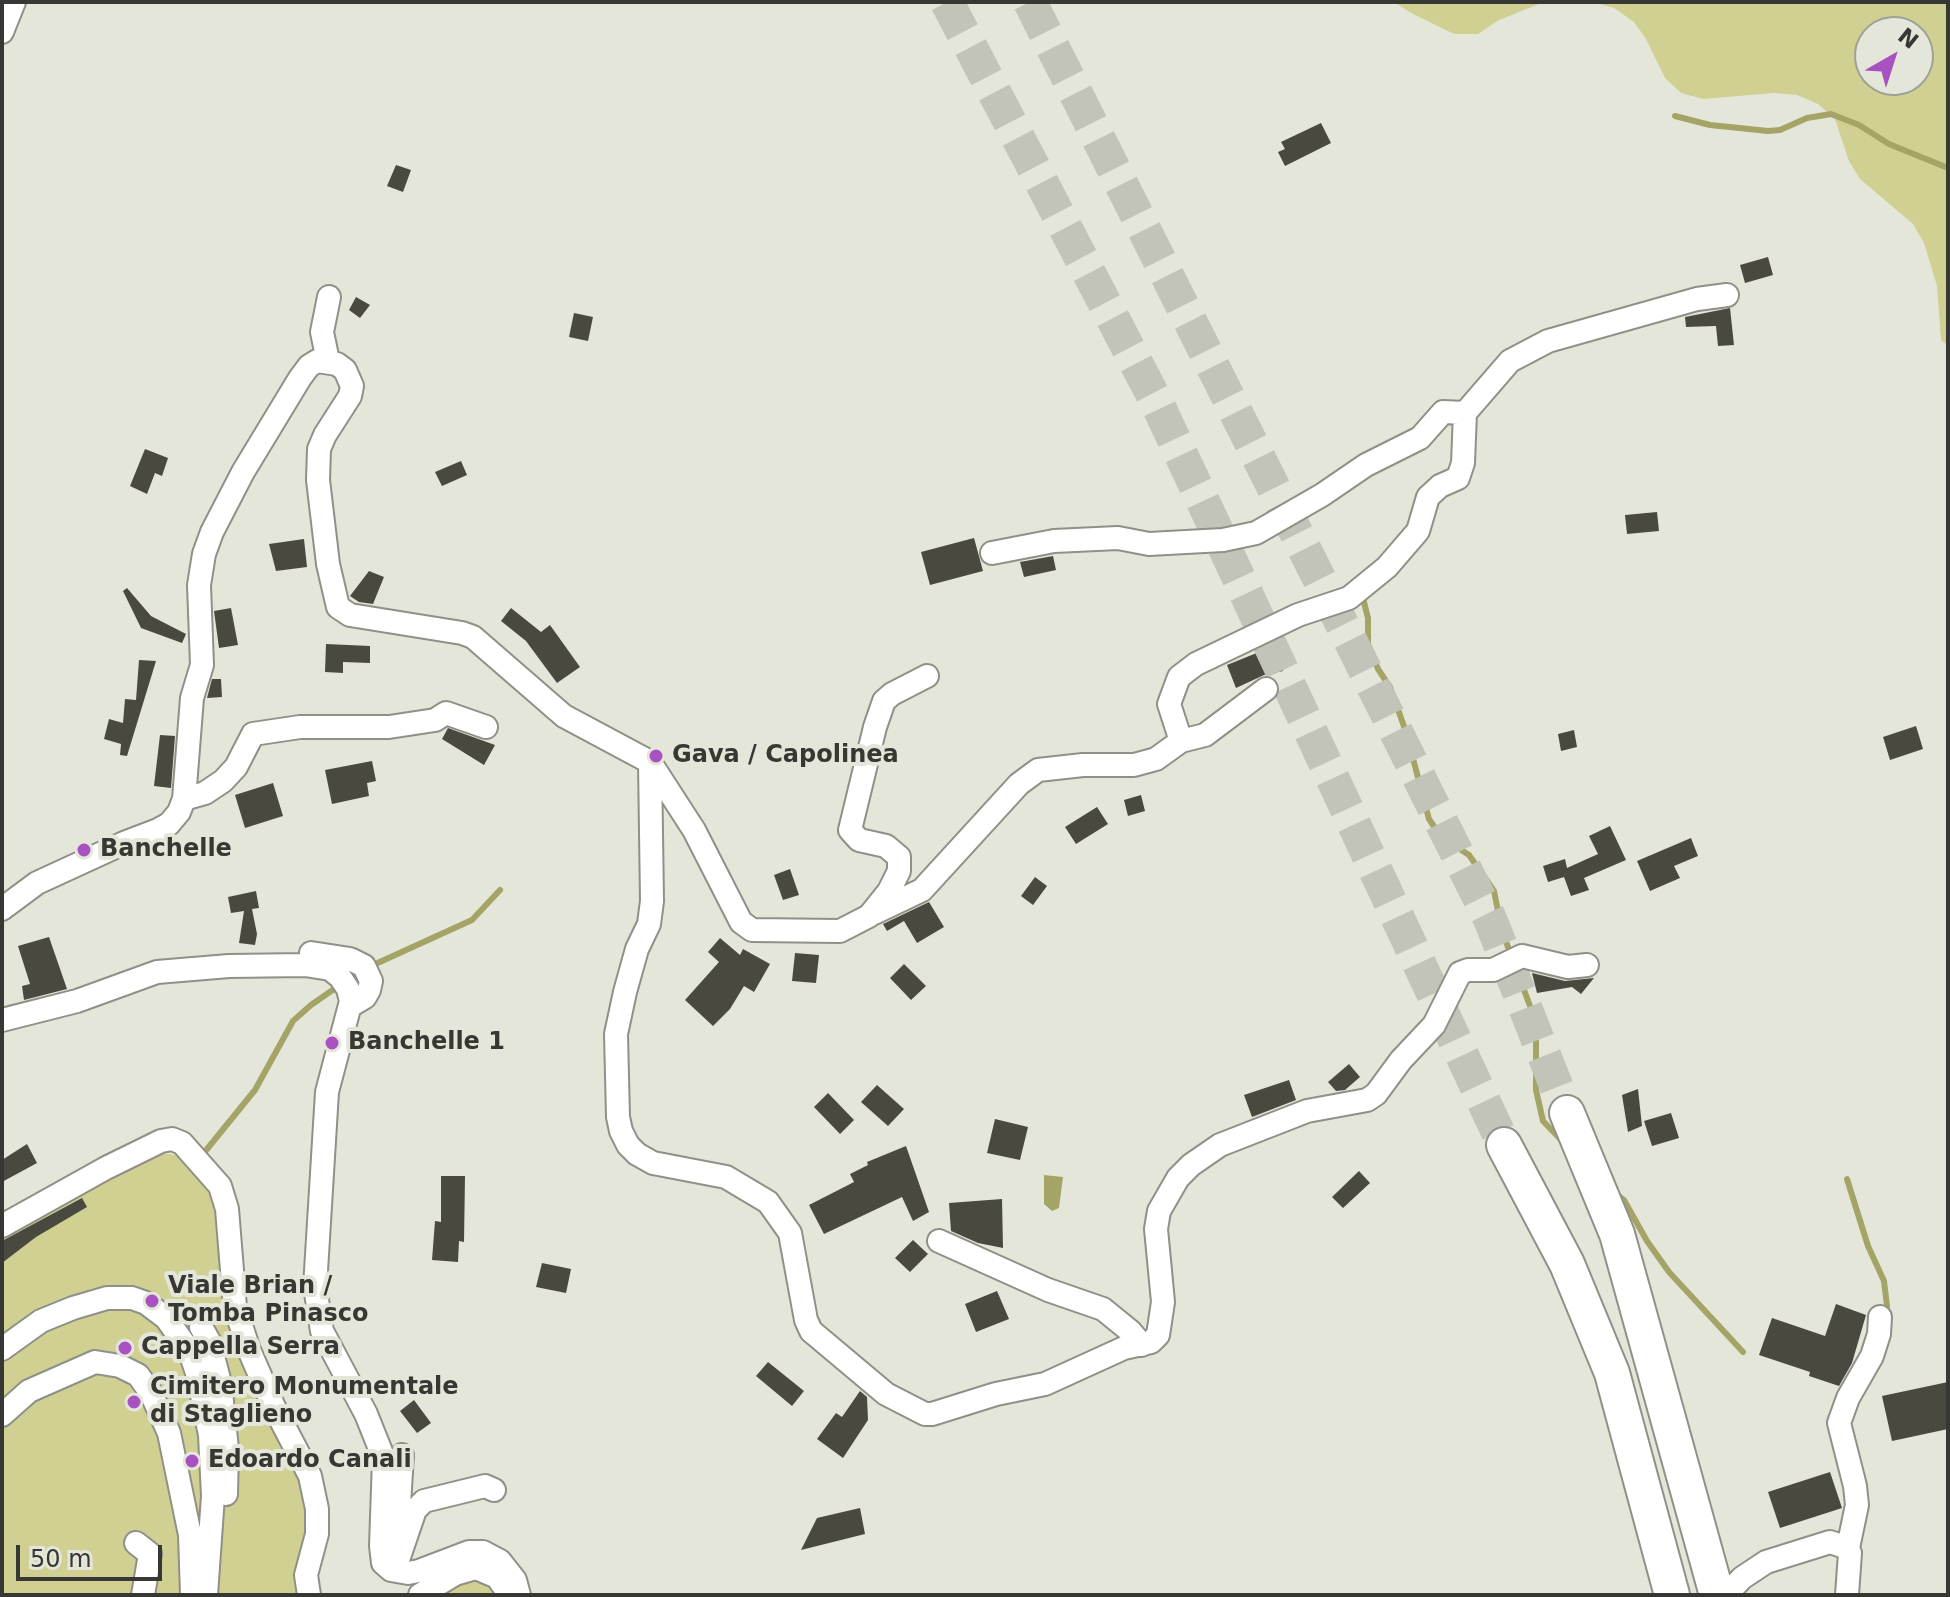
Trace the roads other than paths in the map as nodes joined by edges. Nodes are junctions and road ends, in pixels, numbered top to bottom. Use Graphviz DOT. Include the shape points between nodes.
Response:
graph roads {
  1 [pos="14,2"];
  2 [pos="2,32"];
  3 [pos="1727,295"];
  4 [pos="329,297"];
  5 [pos="328,361"];
  6 [pos="1465,413"];
  7 [pos="992,553"];
  8 [pos="927,676"];
  9 [pos="1266,689"];
  10 [pos="486,727"];
  11 [pos="1181,741"];
  12 [pos="650,762"];
  13 [pos="184,799"];
  14 [pos="2,909"];
  15 [pos="869,916"];
  16 [pos="294,951"];
  17 [pos="1587,965"];
  18 [pos="350,1006"];
  19 [pos="2,1020"];
  20 [pos="1567,1113"];
  21 [pos="1504,1145"];
  22 [pos="2,1226"];
  23 [pos="939,1241"];
  24 [pos="1880,1317"];
  25 [pos="201,1327"];
  26 [pos="1142,1345"];
  27 [pos="2,1349"];
  28 [pos="2,1415"];
  29 [pos="402,1455"];
  30 [pos="494,1490"];
  31 [pos="136,1543"];
  32 [pos="1848,1548"];
  33 [pos="404,1565"];
  34 [pos="143,1595"];
  35 [pos="192,1595"];
  36 [pos="206,1595"];
  37 [pos="217,1595"];
  38 [pos="309,1595"];
  39 [pos="420,1595"];
  40 [pos="510,1595"];
  41 [pos="519,1595"];
  42 [pos="1672,1595"];
  43 [pos="1717,1595"];
  44 [pos="1726,1595"];
  45 [pos="1847,1595"];
  1 -- 2 [label="street"];
  3 -- 6 [label="street" via="1548,341 1510,361"];
  4 -- 5 [label="street" via="322,332"];
  5 -- 12 [label="street" via="345,370 352,386 319,449 328,564 338,607 350,615 473,637 564,716"];
  5 -- 13 [label="street" via="317,361 300,378 243,472 204,554 199,585 202,665 192,698"];
  6 -- 7 [label="street" via="1443,412 1420,438 1256,533 1149,544 1118,538 1054,541"];
  6 -- 11 [label="street" via="1458,478 1428,497 1418,531 1387,567 1349,598 1298,615 1179,677 1169,704"];
  8 -- 15 [label="street" via="884,701 861,783 850,830 859,840 894,851 901,864"];
  9 -- 11 [label="street" via="1205,735"];
  10 -- 13 [label="street" via="446,713 435,720 389,727 300,727 253,734 223,781"];
  11 -- 15 [label="street" via="1156,759 1134,765 1038,770 922,890"];
  12 -- 15 [label="street" via="694,830 741,922 752,930 840,931"];
  12 -- 26 [label="street" via="652,901 616,1034 617,1102 628,1145 653,1163 726,1177 768,1202 790,1233 811,1331 886,1394 916,1411 932,1414 1045,1384"];
  13 -- 14 [label="street" via="174,818 158,830 37,883"];
  16 -- 18 [label="street" via="364,966 369,990"];
  17 -- 26 [label="street" via="1568,967 1522,956 1493,970 1460,973 1434,1025 1376,1094 1307,1111 1220,1145 1191,1165 1159,1211 1162,1315 1155,1339"];
  18 -- 19 [label="street" via="345,982 330,969 229,966 157,972 77,1001"];
  18 -- 33 [label="street" via="327,1092 317,1310 322,1331 384,1459 383,1563 391,1570"];
  20 -- 43 [label="highway" via="1617,1234"];
  21 -- 42 [label="highway" via="1567,1264 1612,1373"];
  22 -- 38 [label="street" via="161,1141 182,1143 220,1186 227,1209 235,1307 273,1405 310,1476 317,1534 306,1575"];
  23 -- 26 [label="street" via="1103,1309"];
  24 -- 32 [label="street" via="1872,1356 1839,1423 1857,1505"];
  25 -- 37 [label="street" via="220,1383 227,1449 226,1525"];
  27 -- 36 [label="street" via="41,1321 107,1298 132,1298 166,1318 190,1352 210,1435 213,1496"];
  28 -- 35 [label="street" via="29,1391 95,1362 138,1375 169,1433 190,1535"];
  29 -- 33 [label="street" via="397,1534"];
  30 -- 33 [label="street" via="485,1486 424,1501 415,1510"];
  31 -- 34 [label="street" via="150,1554"];
  32 -- 44 [label="street" via="1830,1542 1766,1562"];
  32 -- 45 [label="street"];
  33 -- 41 [label="street" via="419,1571 483,1552 500,1561"];
  39 -- 40 [label="street" via="476,1568 497,1577"];
}
